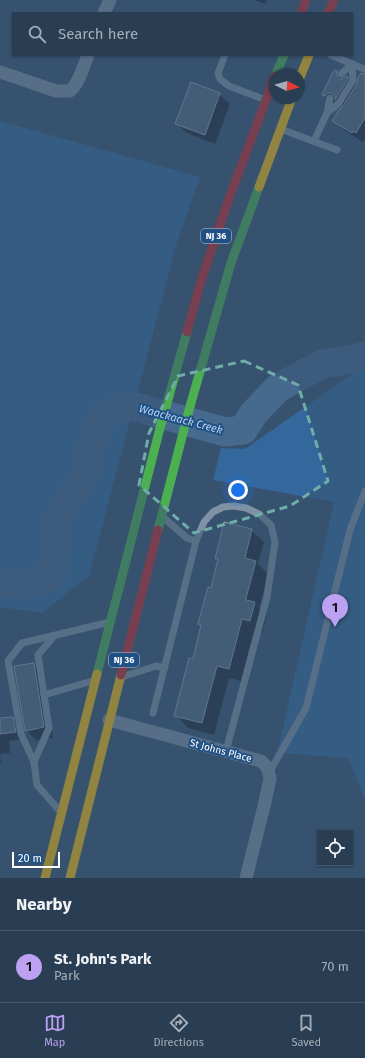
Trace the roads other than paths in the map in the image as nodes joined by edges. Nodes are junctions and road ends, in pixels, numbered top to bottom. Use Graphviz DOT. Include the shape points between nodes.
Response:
graph roads {
  1 [pos="110,0"];
  2 [pos="306,0"];
  3 [pos="334,0"];
  4 [pos="104,12"];
  5 [pos="301,12"];
  6 [pos="328,12"];
  7 [pos="88,56"];
  8 [pos="225,56"];
  9 [pos="284,56"];
  10 [pos="309,56"];
  11 [pos="333,56"];
  12 [pos="352,64"];
  13 [pos="278,68"];
  14 [pos="304,68"];
  15 [pos="364,69"];
  16 [pos="0,72"];
  17 [pos="341,74"];
  18 [pos="269,90"];
  19 [pos="330,98"];
  20 [pos="265,100"];
  21 [pos="290,104"];
  22 [pos="327,113"];
  23 [pos="281,129"];
  24 [pos="314,141"];
  25 [pos="337,150"];
  26 [pos="365,491"];
  27 [pos="162,516"];
  28 [pos="196,541"];
  29 [pos="110,622"];
  30 [pos="54,636"];
  31 [pos="165,668"];
  32 [pos="120,678"];
  33 [pos="96,680"];
  34 [pos="44,695"];
  35 [pos="154,713"];
  36 [pos="109,720"];
  37 [pos="226,751"];
  38 [pos="34,762"];
  39 [pos="269,773"];
  40 [pos="62,812"];
  41 [pos="48,863"];
  42 [pos="40,878"];
  43 [pos="45,878"];
  44 [pos="70,878"];
  45 [pos="246,878"];
  1 -- 4 [label="street"];
  2 -- 5 [label="highway"];
  3 -- 6 [label="highway"];
  7 -- 16 [label="street" via="74,88 70,91 56,91"];
  8 -- 20 [label="lane" via="218,73 220,79 229,86"];
  9 -- 13 [label="highway, NJ 36"];
  10 -- 14 [label="highway"];
  11 -- 12 [label="lane"];
  12 -- 15 [label="lane"];
  12 -- 17 [label="lane"];
  12 -- 22 [label="lane" via="353,80 339,103"];
  18 -- 20 [label="highway, NJ 36"];
  19 -- 22 [label="lane"];
  20 -- 29 [label="highway, NJ 36" via="202,280"];
  21 -- 23 [label="highway, NJ 36"];
  22 -- 24 [label="lane"];
  23 -- 24 [label="lane"];
  23 -- 27 [label="highway, NJ 36" via="231,263"];
  24 -- 25 [label="lane"];
  26 -- 39 [label="lane" via="350,530 306,708"];
  27 -- 28 [label="lane" via="187,538"];
  27 -- 32 [label="highway, NJ 36"];
  28 -- 31 [label="lane"];
  28 -- 37 [label="lane" via="204,522 213,512 222,507 234,506 259,514 271,524 274,542 267,597"];
  29 -- 30 [label="lane"];
  29 -- 33 [label="highway, NJ 36"];
  30 -- 34 [label="lane" via="38,655"];
  30 -- 38 [label="lane" via="22,643 8,661 20,734"];
  31 -- 32 [label="lane" via="156,666"];
  31 -- 35 [label="lane"];
  32 -- 36 [label="highway, NJ 36"];
  33 -- 34 [label="lane"];
  33 -- 40 [label="highway, NJ 36"];
  34 -- 38 [label="lane" via="49,728"];
  36 -- 37 [label="street, St Johns Place"];
  36 -- 44 [label="highway, NJ 36"];
  37 -- 39 [label="street, St Johns Place" via="262,761"];
  38 -- 40 [label="lane" via="37,785"];
  39 -- 45 [label="street" via="270,779"];
  40 -- 41 [label="highway, NJ 36"];
  41 -- 42 [label="highway"];
  41 -- 43 [label="highway, NJ 36"];
}
